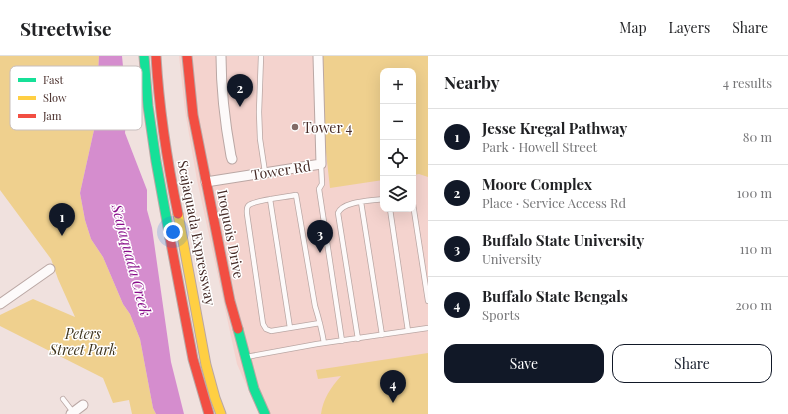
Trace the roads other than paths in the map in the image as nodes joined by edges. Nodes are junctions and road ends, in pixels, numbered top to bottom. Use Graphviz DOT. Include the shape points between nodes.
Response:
graph roads {
  1 [pos="144,56"];
  2 [pos="156,56"];
  3 [pos="187,56"];
  4 [pos="221,56"];
  5 [pos="260,56"];
  6 [pos="318,56"];
  7 [pos="232,159"];
  8 [pos="321,164"];
  9 [pos="265,172"];
  10 [pos="206,182"];
  11 [pos="270,199"];
  12 [pos="380,200"];
  13 [pos="361,202"];
  14 [pos="390,212"];
  15 [pos="414,212"];
  16 [pos="50,269"];
  17 [pos="428,301"];
  18 [pos="0,304"];
  19 [pos="320,323"];
  20 [pos="290,328"];
  21 [pos="428,328"];
  22 [pos="408,331"];
  23 [pos="382,335"];
  24 [pos="358,339"];
  25 [pos="342,341"];
  26 [pos="324,344"];
  27 [pos="244,358"];
  28 [pos="194,359"];
  29 [pos="195,397"];
  30 [pos="63,399"];
  31 [pos="83,405"];
  32 [pos="72,413"];
  33 [pos="209,414"];
  34 [pos="221,414"];
  35 [pos="265,414"];
  1 -- 28 [label="main road, Scajaquada Expressway" via="156,161"];
  2 -- 34 [label="main road, Scajaquada Expressway" via="157,83 167,151 206,359"];
  3 -- 10 [label="main road, Iroquois Drive"];
  4 -- 7 [label="street" via="221,78"];
  5 -- 9 [label="lane" via="260,139"];
  6 -- 8 [label="street, Tower Rd"];
  8 -- 9 [label="street, Tower Rd"];
  8 -- 25 [label="lane" via="322,184 319,189"];
  9 -- 10 [label="street, Tower Rd"];
  10 -- 27 [label="main road, Iroquois Drive"];
  11 -- 19 [label="lane" via="296,195"];
  11 -- 20 [label="lane"];
  11 -- 20 [label="lane" via="250,204 247,208 258,296 266,329 271,331"];
  12 -- 13 [label="lane"];
  13 -- 23 [label="lane"];
  13 -- 24 [label="lane" via="343,206 338,212"];
  14 -- 22 [label="lane"];
  15 -- 17 [label="lane"];
  16 -- 18 [label="street"];
  19 -- 20 [label="lane"];
  19 -- 26 [label="lane"];
  21 -- 22 [label="lane"];
  22 -- 23 [label="lane"];
  23 -- 24 [label="lane"];
  24 -- 25 [label="lane"];
  25 -- 26 [label="lane"];
  26 -- 27 [label="lane"];
  27 -- 35 [label="main road, Iroquois Drive"];
  28 -- 29 [label="main road"];
  28 -- 33 [label="main road, Scajaquada Expressway"];
  30 -- 32 [label="lane"];
  31 -- 32 [label="street"];
}
